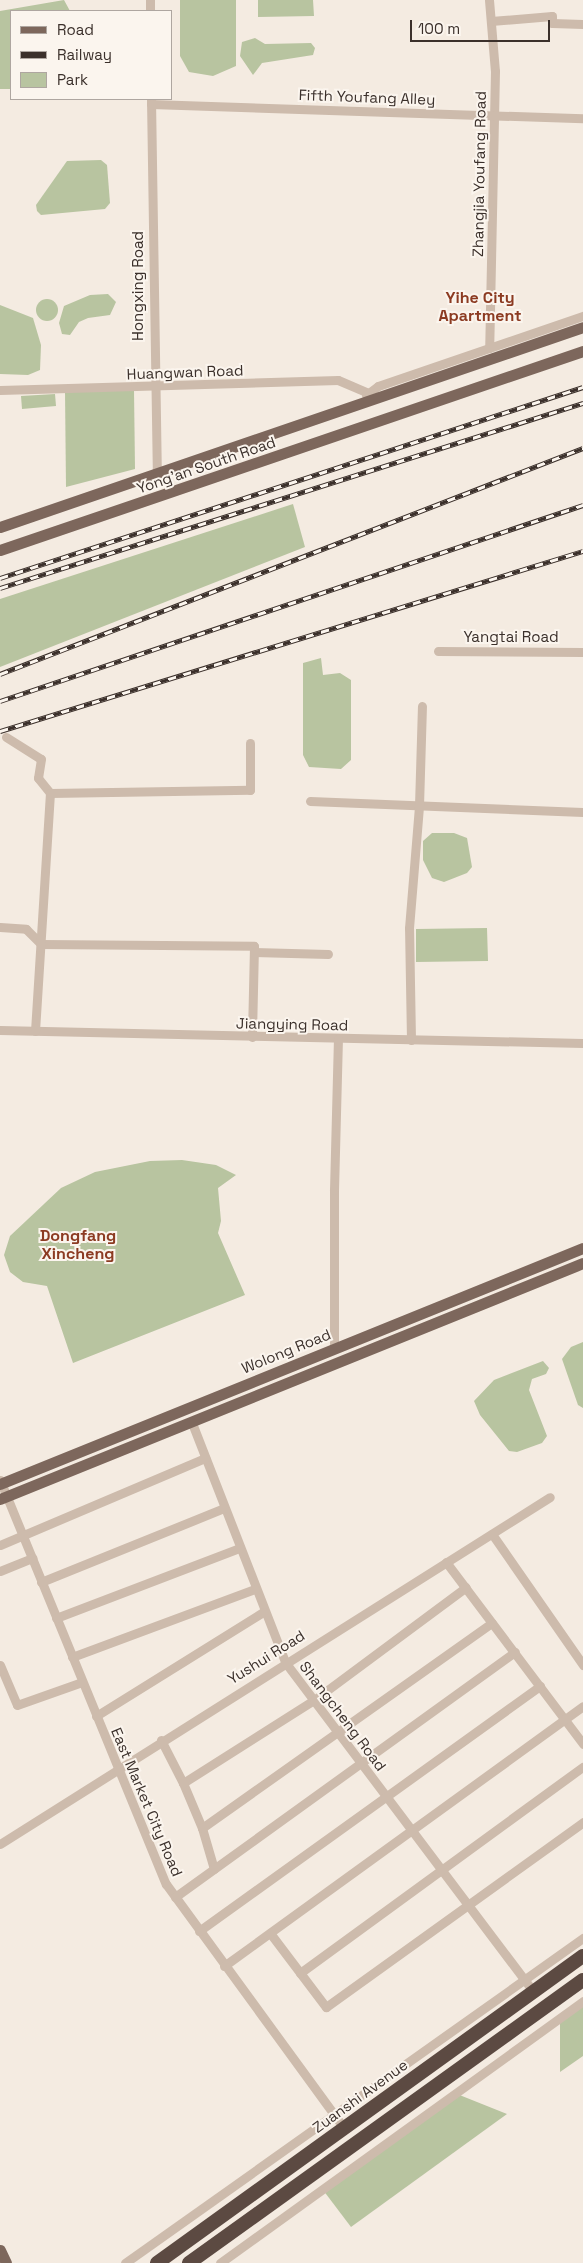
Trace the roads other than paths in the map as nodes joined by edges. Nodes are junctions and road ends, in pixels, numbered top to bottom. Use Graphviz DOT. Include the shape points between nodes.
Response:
graph roads {
  1 [pos="489,0"];
  2 [pos="491,21"];
  3 [pos="583,24"];
  4 [pos="151,101"];
  5 [pos="494,115"];
  6 [pos="583,118"];
  7 [pos="583,316"];
  8 [pos="583,326"];
  9 [pos="489,348"];
  10 [pos="583,351"];
  11 [pos="153,387"];
  12 [pos="0,390"];
  13 [pos="368,393"];
  14 [pos="349,408"];
  15 [pos="182,465"];
  16 [pos="157,473"];
  17 [pos="191,486"];
  18 [pos="0,527"];
  19 [pos="0,550"];
  20 [pos="438,651"];
  21 [pos="583,652"];
  22 [pos="422,706"];
  23 [pos="6,737"];
  24 [pos="250,744"];
  25 [pos="50,793"];
  26 [pos="310,801"];
  27 [pos="419,806"];
  28 [pos="583,812"];
  29 [pos="0,927"];
  30 [pos="41,944"];
  31 [pos="254,952"];
  32 [pos="328,954"];
  33 [pos="0,1030"];
  34 [pos="35,1031"];
  35 [pos="252,1037"];
  36 [pos="338,1039"];
  37 [pos="411,1040"];
  38 [pos="583,1043"];
  39 [pos="583,1248"];
  40 [pos="583,1263"];
  41 [pos="334,1348"];
  42 [pos="192,1422"];
  43 [pos="206,1458"];
  44 [pos="0,1482"];
  45 [pos="3,1497"];
  46 [pos="550,1497"];
  47 [pos="224,1508"];
  48 [pos="492,1534"];
  49 [pos="22,1535"];
  50 [pos="0,1544"];
  51 [pos="239,1548"];
  52 [pos="33,1558"];
  53 [pos="446,1562"];
  54 [pos="0,1571"];
  55 [pos="42,1582"];
  56 [pos="466,1587"];
  57 [pos="255,1589"];
  58 [pos="263,1612"];
  59 [pos="56,1618"];
  60 [pos="492,1623"];
  61 [pos="514,1652"];
  62 [pos="72,1657"];
  63 [pos="285,1662"];
  64 [pos="0,1665"];
  65 [pos="583,1665"];
  66 [pos="82,1682"];
  67 [pos="540,1686"];
  68 [pos="314,1700"];
  69 [pos="583,1706"];
  70 [pos="96,1716"];
  71 [pos="566,1719"];
  72 [pos="338,1732"];
  73 [pos="161,1740"];
  74 [pos="583,1744"];
  75 [pos="361,1763"];
  76 [pos="583,1767"];
  77 [pos="117,1768"];
  78 [pos="182,1783"];
  79 [pos="386,1796"];
  80 [pos="583,1822"];
  81 [pos="202,1828"];
  82 [pos="412,1830"];
  83 [pos="0,1844"];
  84 [pos="214,1869"];
  85 [pos="442,1870"];
  86 [pos="175,1897"];
  87 [pos="469,1906"];
  88 [pos="199,1931"];
  89 [pos="270,1933"];
  90 [pos="583,1938"];
  91 [pos="583,1956"];
  92 [pos="224,1966"];
  93 [pos="300,1973"];
  94 [pos="583,1980"];
  95 [pos="529,1986"];
  96 [pos="583,2002"];
  97 [pos="334,2112"];
  98 [pos="344,2128"];
  99 [pos="183,2222"];
  100 [pos="246,2222"];
  101 [pos="194,2236"];
  102 [pos="256,2238"];
  103 [pos="0,2250"];
  104 [pos="6,2263"];
  105 [pos="125,2263"];
  106 [pos="157,2263"];
  107 [pos="190,2263"];
  108 [pos="220,2263"];
  1 -- 2 [label="street, Zhangjia Youfang Road"];
  2 -- 3 [label="street" via="552,16 552,23"];
  2 -- 5 [label="street, Zhangjia Youfang Road"];
  4 -- 5 [label="street, Fifth Youfang Alley"];
  4 -- 11 [label="street, Hongxing Road"];
  5 -- 6 [label="street, Fifth Youfang Alley"];
  5 -- 9 [label="street, Zhangjia Youfang Road"];
  7 -- 9 [label="street"];
  8 -- 14 [label="main road, Yong'an South Road"];
  9 -- 13 [label="street" via="378,386"];
  10 -- 17 [label="main road, Yong'an South Road"];
  11 -- 12 [label="street, Huangwan Road"];
  11 -- 13 [label="street, Huangwan Road" via="338,380"];
  11 -- 16 [label="street, Hongxing Road"];
  13 -- 14 [label="street"];
  14 -- 15 [label="main road, Yong'an South Road"];
  15 -- 16 [label="main road, Yong'an South Road"];
  15 -- 17 [label="main road"];
  16 -- 18 [label="main road, Yong'an South Road"];
  17 -- 19 [label="main road, Yong'an South Road"];
  20 -- 21 [label="street, Yangtai Road"];
  22 -- 27 [label="street"];
  23 -- 25 [label="street" via="41,758 38,778"];
  24 -- 25 [label="street" via="250,790"];
  25 -- 30 [label="street"];
  26 -- 27 [label="street"];
  27 -- 28 [label="street"];
  27 -- 37 [label="street" via="409,928"];
  29 -- 30 [label="street" via="26,929"];
  30 -- 31 [label="street" via="254,946"];
  30 -- 34 [label="street"];
  31 -- 32 [label="street"];
  31 -- 35 [label="street"];
  33 -- 34 [label="street, Jiangying Road"];
  34 -- 35 [label="street, Jiangying Road"];
  35 -- 36 [label="street, Jiangying Road"];
  36 -- 37 [label="street, Jiangying Road"];
  36 -- 41 [label="street"];
  37 -- 38 [label="street, Jiangying Road"];
  39 -- 41 [label="main road, Wolong Road"];
  40 -- 42 [label="main road, Wolong Road"];
  41 -- 44 [label="main road, Wolong Road"];
  42 -- 43 [label="street, Shangcheng Road"];
  42 -- 45 [label="main road, Wolong Road"];
  43 -- 47 [label="street, Shangcheng Road"];
  43 -- 49 [label="street"];
  44 -- 45 [label="street, East Market City Road"];
  45 -- 49 [label="street, East Market City Road"];
  46 -- 48 [label="street, Yushui Road"];
  47 -- 51 [label="street, Shangcheng Road"];
  47 -- 55 [label="street"];
  48 -- 53 [label="street, Yushui Road"];
  48 -- 65 [label="street"];
  49 -- 50 [label="street"];
  49 -- 52 [label="street, East Market City Road"];
  51 -- 57 [label="street, Shangcheng Road"];
  51 -- 59 [label="street"];
  52 -- 54 [label="street"];
  52 -- 55 [label="street, East Market City Road"];
  53 -- 56 [label="street"];
  53 -- 63 [label="street, Yushui Road"];
  55 -- 59 [label="street, East Market City Road"];
  56 -- 60 [label="street"];
  56 -- 68 [label="street"];
  57 -- 58 [label="street, Shangcheng Road"];
  57 -- 62 [label="street"];
  58 -- 63 [label="street, Shangcheng Road"];
  58 -- 70 [label="street"];
  59 -- 62 [label="street, East Market City Road"];
  60 -- 61 [label="street"];
  60 -- 72 [label="street"];
  61 -- 67 [label="street"];
  61 -- 75 [label="street"];
  62 -- 66 [label="street, East Market City Road"];
  63 -- 68 [label="street, Shangcheng Road"];
  63 -- 73 [label="street, Yushui Road"];
  64 -- 66 [label="street" via="16,1705"];
  66 -- 70 [label="street, East Market City Road"];
  67 -- 71 [label="street"];
  67 -- 79 [label="street"];
  68 -- 72 [label="street, Shangcheng Road"];
  68 -- 78 [label="street"];
  69 -- 71 [label="street"];
  70 -- 77 [label="street, East Market City Road"];
  71 -- 74 [label="street"];
  71 -- 82 [label="street"];
  72 -- 75 [label="street, Shangcheng Road"];
  72 -- 81 [label="street"];
  73 -- 77 [label="street, Yushui Road"];
  73 -- 78 [label="street"];
  75 -- 79 [label="street, Shangcheng Road"];
  75 -- 84 [label="street"];
  76 -- 85 [label="street"];
  77 -- 83 [label="street, Yushui Road" via="106,1781"];
  77 -- 86 [label="street, East Market City Road" via="166,1884"];
  78 -- 81 [label="street"];
  79 -- 82 [label="street, Shangcheng Road"];
  79 -- 88 [label="street"];
  80 -- 87 [label="street"];
  81 -- 84 [label="street"];
  82 -- 85 [label="street, Shangcheng Road"];
  82 -- 89 [label="street"];
  84 -- 86 [label="street"];
  85 -- 87 [label="street, Shangcheng Road"];
  85 -- 93 [label="street"];
  86 -- 88 [label="street, East Market City Road"];
  87 -- 93 [label="street" via="326,2007"];
  87 -- 95 [label="street, Shangcheng Road"];
  88 -- 92 [label="street, East Market City Road"];
  89 -- 92 [label="street"];
  89 -- 93 [label="street"];
  90 -- 95 [label="street"];
  91 -- 95 [label="highway, Zuanshi Avenue"];
  92 -- 97 [label="street, East Market City Road"];
  94 -- 100 [label="highway"];
  95 -- 97 [label="street"];
  95 -- 98 [label="highway, Zuanshi Avenue"];
  96 -- 102 [label="street"];
  97 -- 98 [label="street, East Market City Road"];
  97 -- 99 [label="street"];
  98 -- 101 [label="highway, Zuanshi Avenue"];
  99 -- 101 [label="street"];
  99 -- 105 [label="street"];
  100 -- 102 [label="street"];
  100 -- 107 [label="highway"];
  101 -- 106 [label="highway, Zuanshi Avenue"];
  102 -- 108 [label="street"];
  103 -- 104 [label="main road"];
}
